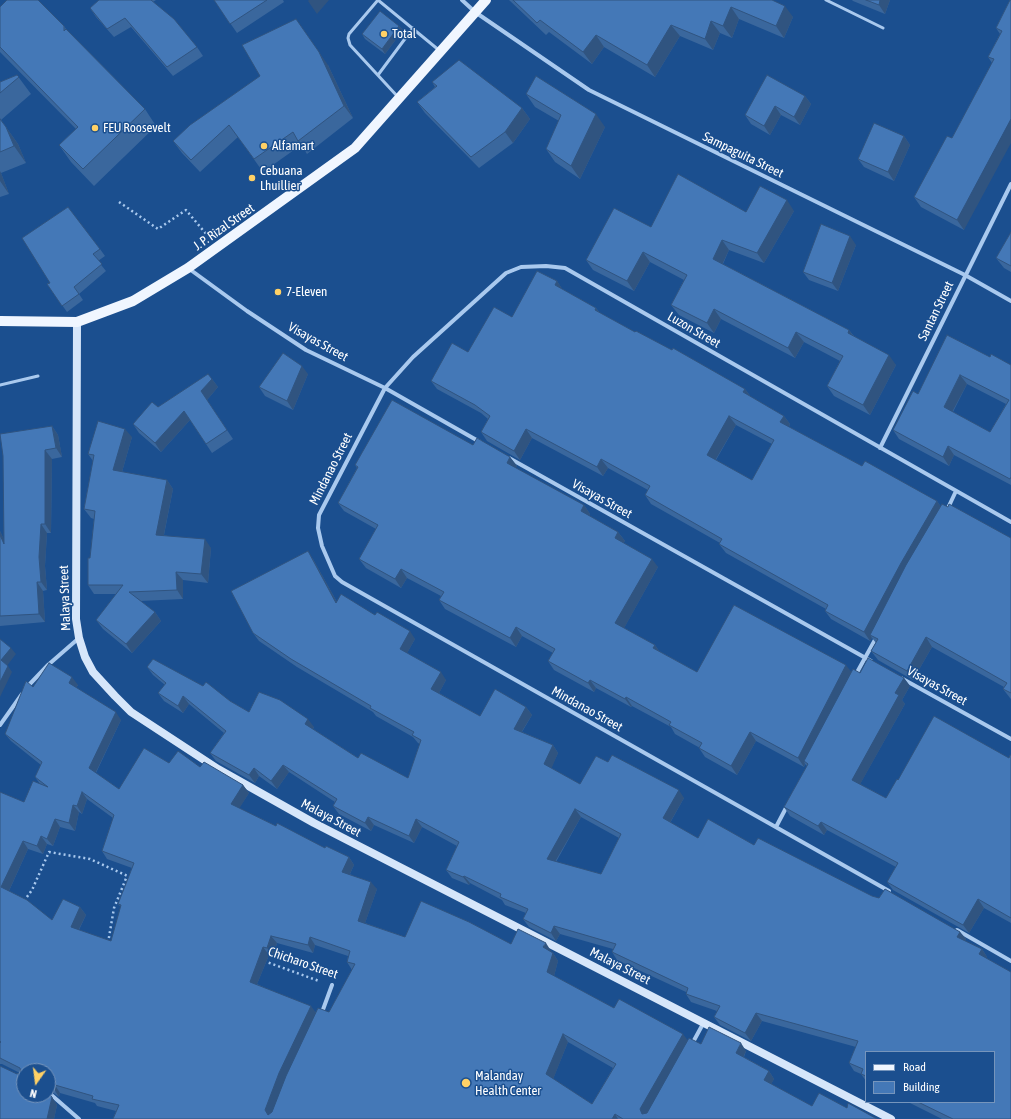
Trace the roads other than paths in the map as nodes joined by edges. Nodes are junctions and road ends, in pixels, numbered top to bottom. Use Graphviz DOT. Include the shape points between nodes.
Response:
graph roads {
  1 [pos="378,0"];
  2 [pos="462,0"];
  3 [pos="486,0"];
  4 [pos="826,0"];
  5 [pos="475,12"];
  6 [pos="413,28"];
  7 [pos="883,28"];
  8 [pos="441,52"];
  9 [pos="378,75"];
  10 [pos="400,99"];
  11 [pos="1011,184"];
  12 [pos="188,268"];
  13 [pos="965,275"];
  14 [pos="1011,301"];
  15 [pos="0,321"];
  16 [pos="77,322"];
  17 [pos="38,376"];
  18 [pos="0,385"];
  19 [pos="385,388"];
  20 [pos="482,443"];
  21 [pos="880,448"];
  22 [pos="503,455"];
  23 [pos="956,491"];
  24 [pos="947,510"];
  25 [pos="1011,522"];
  26 [pos="879,632"];
  27 [pos="79,638"];
  28 [pos="865,658"];
  29 [pos="879,666"];
  30 [pos="900,677"];
  31 [pos="854,679"];
  32 [pos="0,725"];
  33 [pos="1011,739"];
  34 [pos="791,799"];
  35 [pos="776,827"];
  36 [pos="894,894"];
  37 [pos="949,926"];
  38 [pos="1011,961"];
  39 [pos="332,985"];
  40 [pos="319,1018"];
  41 [pos="704,1022"];
  42 [pos="688,1050"];
  43 [pos="56,1099"];
  44 [pos="79,1119"];
  45 [pos="891,1119"];
  1 -- 6 [label="lane"];
  1 -- 9 [label="lane" via="348,38 350,45"];
  2 -- 5 [label="street, Sampaguita Street"];
  3 -- 5 [label="main road, J. P. Rizal Street"];
  4 -- 7 [label="lane"];
  5 -- 8 [label="main road, J. P. Rizal Street"];
  5 -- 13 [label="street, Sampaguita Street" via="589,90"];
  6 -- 8 [label="lane"];
  6 -- 9 [label="lane"];
  8 -- 10 [label="main road, J. P. Rizal Street"];
  9 -- 10 [label="lane"];
  10 -- 12 [label="main road, J. P. Rizal Street" via="356,148"];
  11 -- 13 [label="street, Santan Street"];
  12 -- 16 [label="main road, J. P. Rizal Street" via="133,301"];
  12 -- 19 [label="street, Visayas Street" via="247,312 306,350"];
  13 -- 14 [label="street, Sampaguita Street"];
  13 -- 21 [label="street, Santan Street"];
  15 -- 16 [label="main road, J. P. Rizal Street"];
  16 -- 27 [label="street, Malaya Street" via="75,600"];
  17 -- 18 [label="lane"];
  19 -- 20 [label="street, Visayas Street"];
  19 -- 21 [label="street, Luzon Street" via="413,358 506,273 521,267 552,266 565,268"];
  19 -- 35 [label="street, Mindanao Street" via="319,515 318,528 322,546 335,576"];
  21 -- 23 [label="street, Luzon Street"];
  22 -- 28 [label="street, Visayas Street"];
  23 -- 24 [label="street"];
  23 -- 25 [label="street, Luzon Street"];
  26 -- 28 [label="street"];
  27 -- 32 [label="street" via="32,682"];
  27 -- 41 [label="street, Malaya Street" via="93,672 114,696 144,720 218,769 314,823"];
  28 -- 29 [label="street, Visayas Street"];
  28 -- 31 [label="street"];
  30 -- 33 [label="street, Visayas Street"];
  34 -- 35 [label="street"];
  35 -- 36 [label="street, Mindanao Street"];
  37 -- 38 [label="street"];
  39 -- 40 [label="street"];
  41 -- 42 [label="street"];
  41 -- 45 [label="street, Malaya Street"];
  43 -- 44 [label="street"];
}
